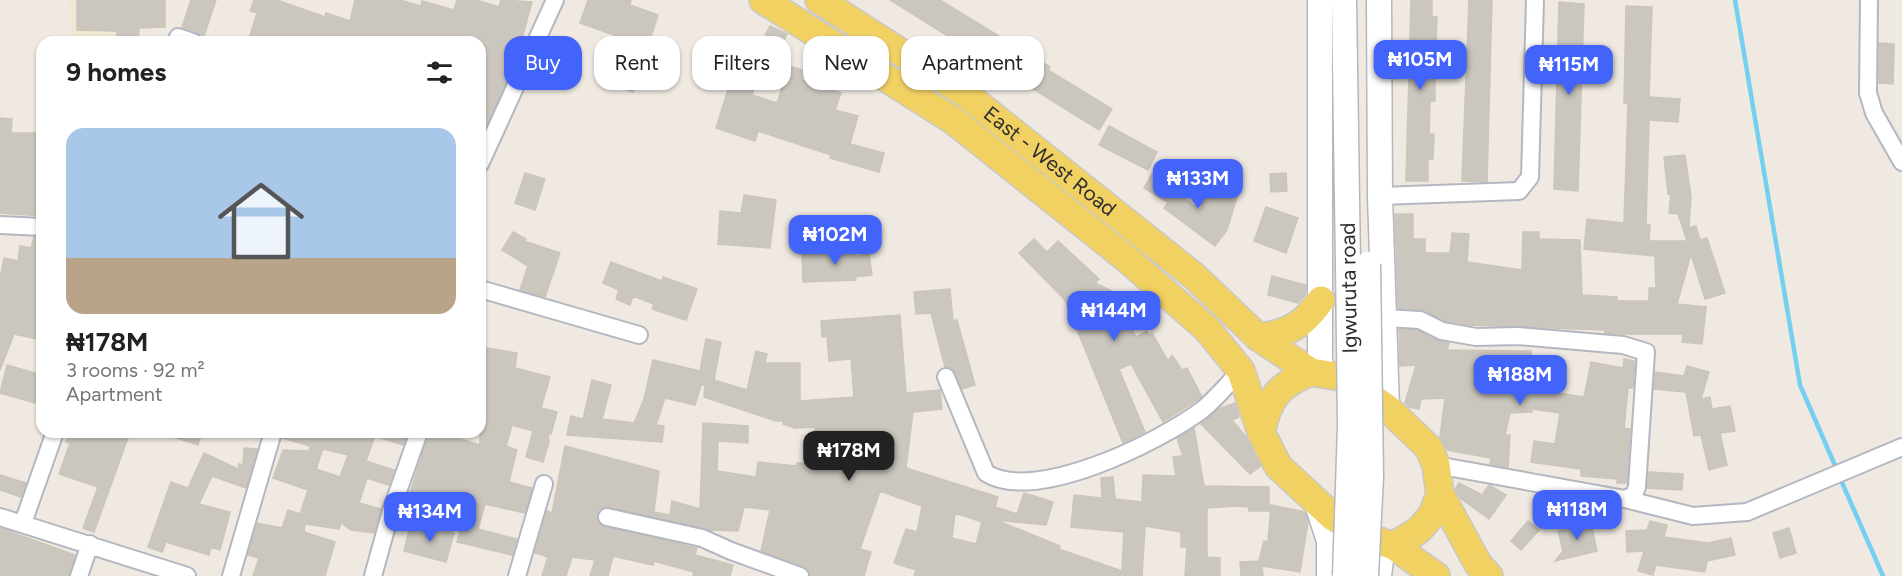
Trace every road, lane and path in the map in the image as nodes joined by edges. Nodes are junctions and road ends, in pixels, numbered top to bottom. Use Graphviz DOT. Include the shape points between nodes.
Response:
graph roads {
  1 [pos="555,0"];
  2 [pos="763,0"];
  3 [pos="819,0"];
  4 [pos="1320,0"];
  5 [pos="1344,0"];
  6 [pos="1363,0"];
  7 [pos="1379,0"];
  8 [pos="1535,0"];
  9 [pos="1869,0"];
  10 [pos="994,134"];
  11 [pos="486,139"];
  12 [pos="1902,162"];
  13 [pos="1380,196"];
  14 [pos="0,225"];
  15 [pos="36,227"];
  16 [pos="1358,264"];
  17 [pos="486,291"];
  18 [pos="1322,300"];
  19 [pos="1385,318"];
  20 [pos="639,335"];
  21 [pos="1258,337"];
  22 [pos="1241,371"];
  23 [pos="1316,372"];
  24 [pos="946,377"];
  25 [pos="1387,408"];
  26 [pos="1261,432"];
  27 [pos="53,438"];
  28 [pos="271,438"];
  29 [pos="416,438"];
  30 [pos="1902,447"];
  31 [pos="1436,465"];
  32 [pos="544,483"];
  33 [pos="1440,494"];
  34 [pos="1625,499"];
  35 [pos="1317,504"];
  36 [pos="0,517"];
  37 [pos="607,517"];
  38 [pos="23,523"];
  39 [pos="90,544"];
  40 [pos="1388,544"];
  41 [pos="79,576"];
  42 [pos="188,576"];
  43 [pos="231,576"];
  44 [pos="372,576"];
  45 [pos="517,576"];
  46 [pos="800,576"];
  47 [pos="1329,576"];
  48 [pos="1346,576"];
  49 [pos="1366,576"];
  50 [pos="1379,576"];
  51 [pos="1436,576"];
  52 [pos="1489,576"];
  1 -- 11 [label="street"];
  2 -- 10 [label="main road, East - West Road" via="869,65"];
  3 -- 10 [label="main road, East - West Road" via="964,93"];
  4 -- 18 [label="main road"];
  5 -- 16 [label="main road, Igwuruta road"];
  6 -- 16 [label="main road, Igwuruta road"];
  7 -- 13 [label="main road"];
  8 -- 13 [label="street" via="1527,185 1520,191"];
  9 -- 12 [label="street" via="1868,93 1874,113"];
  10 -- 21 [label="main road, East - West Road" via="1194,276"];
  10 -- 22 [label="main road, East - West Road" via="1208,329"];
  13 -- 19 [label="main road"];
  14 -- 15 [label="street"];
  16 -- 48 [label="main road, Igwuruta road, bridge"];
  16 -- 49 [label="main road, bridge" via="1371,477"];
  17 -- 20 [label="street"];
  18 -- 21 [label="main road" via="1296,328 1281,335"];
  18 -- 23 [label="main road"];
  19 -- 25 [label="main road"];
  19 -- 34 [label="street" via="1420,320 1442,331 1476,337 1518,336 1623,345 1646,352 1637,487 1634,495"];
  21 -- 23 [label="main road, East - West Road"];
  22 -- 24 [label="street" via="1202,410 1138,447 1103,464 1036,481 1008,481 986,473"];
  22 -- 26 [label="main road, East - West Road"];
  23 -- 25 [label="main road, East - West Road" via="1341,378"];
  23 -- 26 [label="main road" via="1294,378 1277,391 1266,410"];
  25 -- 31 [label="main road, East - West Road" via="1429,448"];
  26 -- 35 [label="main road" via="1278,466"];
  27 -- 38 [label="street"];
  28 -- 43 [label="street"];
  29 -- 44 [label="street"];
  30 -- 34 [label="street" via="1747,512 1693,516"];
  31 -- 33 [label="main road"];
  31 -- 34 [label="street"];
  32 -- 45 [label="street"];
  33 -- 40 [label="main road" via="1432,515 1419,530"];
  33 -- 52 [label="main road" via="1478,564"];
  35 -- 40 [label="main road" via="1364,536"];
  35 -- 47 [label="main road" via="1329,542"];
  36 -- 38 [label="street"];
  37 -- 46 [label="street" via="702,538"];
  38 -- 39 [label="street"];
  39 -- 41 [label="street"];
  39 -- 42 [label="street"];
  40 -- 50 [label="main road"];
  40 -- 51 [label="main road"];
}
